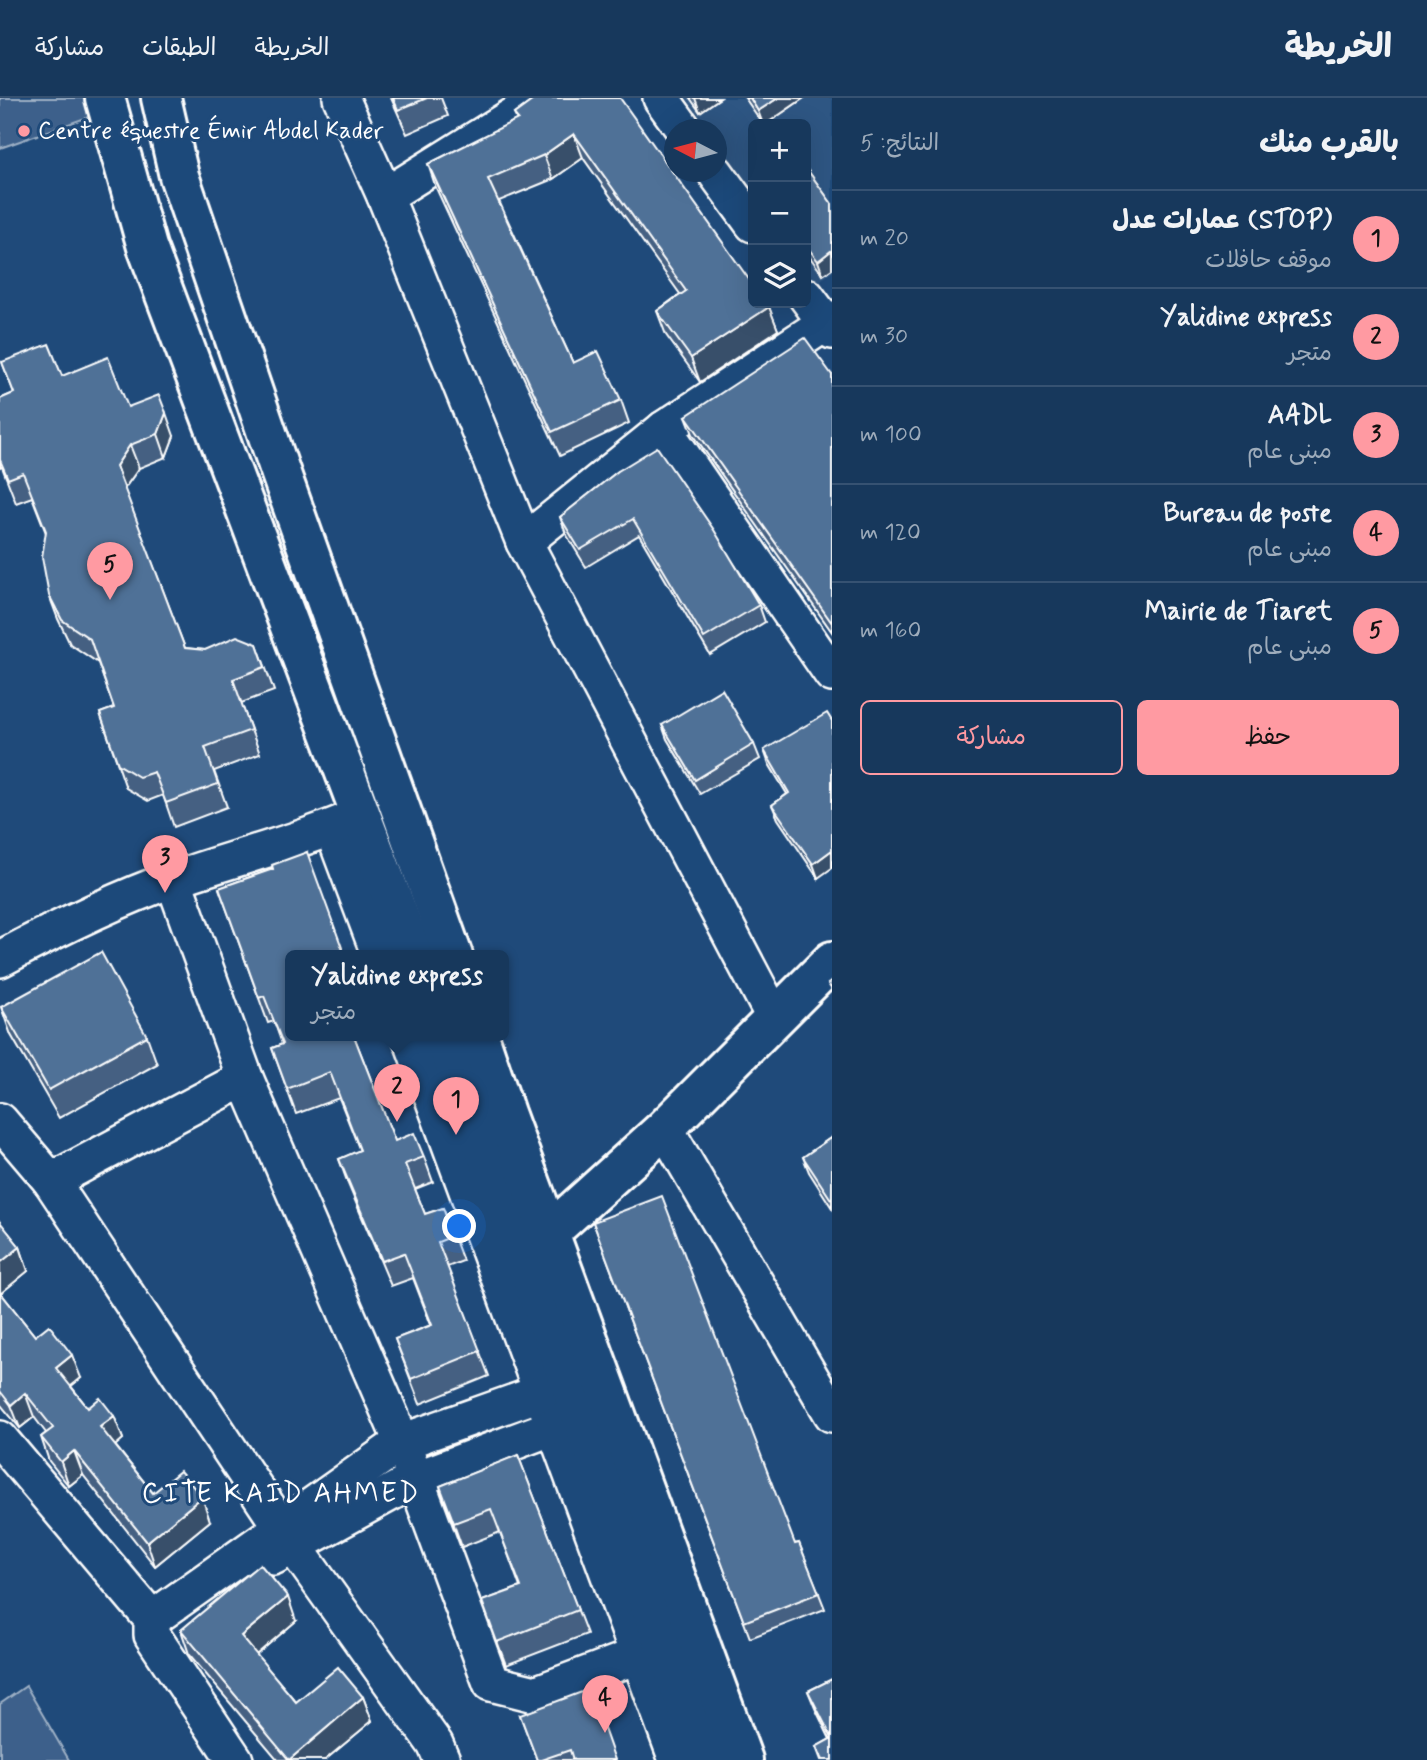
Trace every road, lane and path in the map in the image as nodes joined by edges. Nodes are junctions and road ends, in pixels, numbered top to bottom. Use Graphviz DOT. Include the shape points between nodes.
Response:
graph roads {
  1 [pos="106,98"];
  2 [pos="161,98"];
  3 [pos="341,98"];
  4 [pos="542,98"];
  5 [pos="661,98"];
  6 [pos="676,119"];
  7 [pos="722,182"];
  8 [pos="385,196"];
  9 [pos="748,217"];
  10 [pos="811,302"];
  11 [pos="830,325"];
  12 [pos="664,429"];
  13 [pos="524,542"];
  14 [pos="832,674"];
  15 [pos="346,821"];
  16 [pos="173,879"];
  17 [pos="378,950"];
  18 [pos="411,950"];
  19 [pos="451,950"];
  20 [pos="0,959"];
  21 [pos="832,961"];
  22 [pos="775,1019"];
  23 [pos="412,1041"];
  24 [pos="446,1041"];
  25 [pos="481,1041"];
  26 [pos="245,1078"];
  27 [pos="0,1121"];
  28 [pos="665,1128"];
  29 [pos="51,1181"];
  30 [pos="549,1233"];
  31 [pos="543,1392"];
  32 [pos="832,1415"];
  33 [pos="556,1426"];
  34 [pos="0,1440"];
  35 [pos="402,1442"];
  36 [pos="416,1479"];
  37 [pos="286,1536"];
  38 [pos="152,1627"];
  39 [pos="639,1656"];
  40 [pos="235,1760"];
  41 [pos="442,1760"];
  42 [pos="677,1760"];
  43 [pos="706,1760"];
  44 [pos="743,1760"];
  1 -- 15 [label="main road" via="147,247"];
  2 -- 19 [label="main road" via="184,189"];
  3 -- 8 [label="street"];
  4 -- 8 [label="street"];
  5 -- 6 [label="street"];
  7 -- 9 [label="street"];
  8 -- 13 [label="street"];
  10 -- 11 [label="street"];
  11 -- 12 [label="street"];
  12 -- 13 [label="street"];
  12 -- 14 [label="street"];
  13 -- 22 [label="street"];
  15 -- 16 [label="street"];
  15 -- 17 [label="street"];
  15 -- 18 [label="main road"];
  16 -- 20 [label="street" via="68,922"];
  16 -- 26 [label="street"];
  21 -- 22 [label="main road"];
  22 -- 28 [label="main road"];
  23 -- 31 [label="street"];
  24 -- 43 [label="main road"];
  25 -- 30 [label="main road"];
  26 -- 29 [label="street"];
  26 -- 35 [label="street"];
  27 -- 29 [label="street"];
  28 -- 30 [label="main road"];
  28 -- 32 [label="street"];
  29 -- 37 [label="street"];
  30 -- 44 [label="main road"];
  31 -- 33 [label="street"];
  31 -- 35 [label="street"];
  33 -- 36 [label="street"];
  33 -- 39 [label="street"];
  34 -- 38 [label="street"];
  35 -- 36 [label="street"];
  35 -- 37 [label="street"];
  36 -- 37 [label="street"];
  36 -- 39 [label="street" via="491,1683 535,1694"];
  37 -- 38 [label="street"];
  37 -- 41 [label="street"];
  38 -- 40 [label="street"];
  39 -- 42 [label="street"];
}
